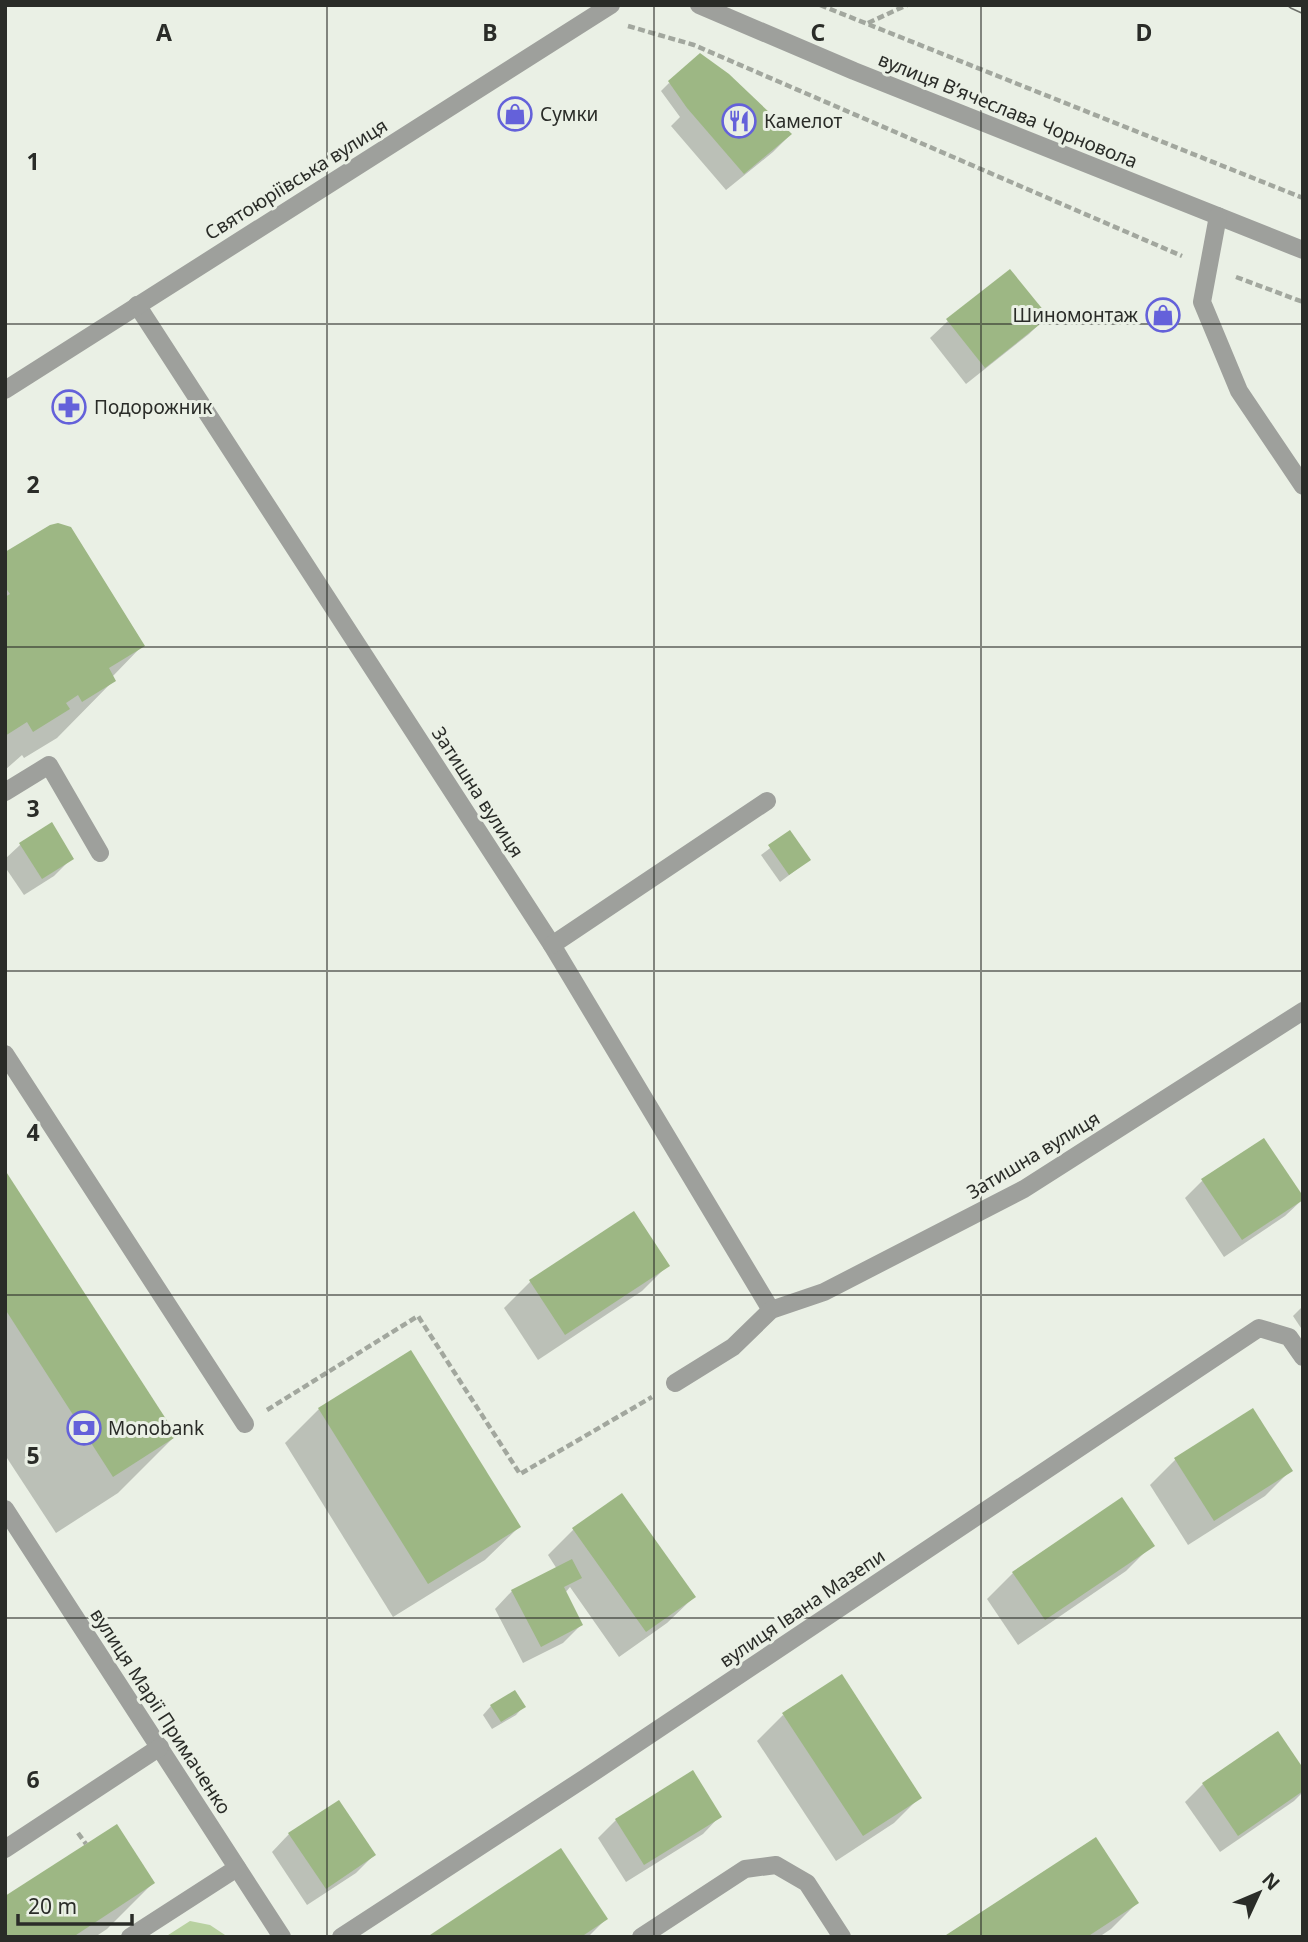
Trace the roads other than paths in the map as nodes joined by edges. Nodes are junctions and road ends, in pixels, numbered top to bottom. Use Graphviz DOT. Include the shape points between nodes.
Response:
graph roads {
  1 [pos="611,5"];
  2 [pos="699,5"];
  3 [pos="1218,216"];
  4 [pos="1303,250"];
  5 [pos="137,305"];
  6 [pos="5,390"];
  7 [pos="1303,486"];
  8 [pos="5,792"];
  9 [pos="767,801"];
  10 [pos="100,853"];
  11 [pos="552,945"];
  12 [pos="1303,1012"];
  13 [pos="5,1054"];
  14 [pos="771,1310"];
  15 [pos="1303,1357"];
  16 [pos="675,1384"];
  17 [pos="245,1424"];
  18 [pos="5,1509"];
  19 [pos="160,1747"];
  20 [pos="5,1849"];
  21 [pos="237,1868"];
  22 [pos="130,1937"];
  23 [pos="282,1937"];
  24 [pos="341,1937"];
  25 [pos="641,1937"];
  26 [pos="842,1937"];
  1 -- 5 [label="street, Святоюріївська вулиця"];
  2 -- 3 [label="street, вулиця Вʼячеслава Чорновола"];
  3 -- 4 [label="street, вулиця Вʼячеслава Чорновола"];
  3 -- 7 [label="street" via="1202,302 1239,391"];
  5 -- 6 [label="street, Святоюріївська вулиця"];
  5 -- 11 [label="street, Затишна вулиця"];
  8 -- 10 [label="street" via="49,765"];
  9 -- 11 [label="street"];
  11 -- 14 [label="street, Затишна вулиця"];
  12 -- 14 [label="street, Затишна вулиця" via="1024,1189 824,1292"];
  13 -- 17 [label="street"];
  14 -- 16 [label="street, Затишна вулиця" via="733,1347"];
  15 -- 24 [label="street, вулиця Івана Мазепи" via="1289,1337 1259,1328"];
  18 -- 19 [label="street, вулиця Марії Примаченко"];
  19 -- 20 [label="street"];
  19 -- 21 [label="street, вулиця Марії Примаченко"];
  21 -- 22 [label="street"];
  21 -- 23 [label="street, вулиця Марії Примаченко"];
  25 -- 26 [label="street" via="745,1869 776,1866 807,1883"];
}
